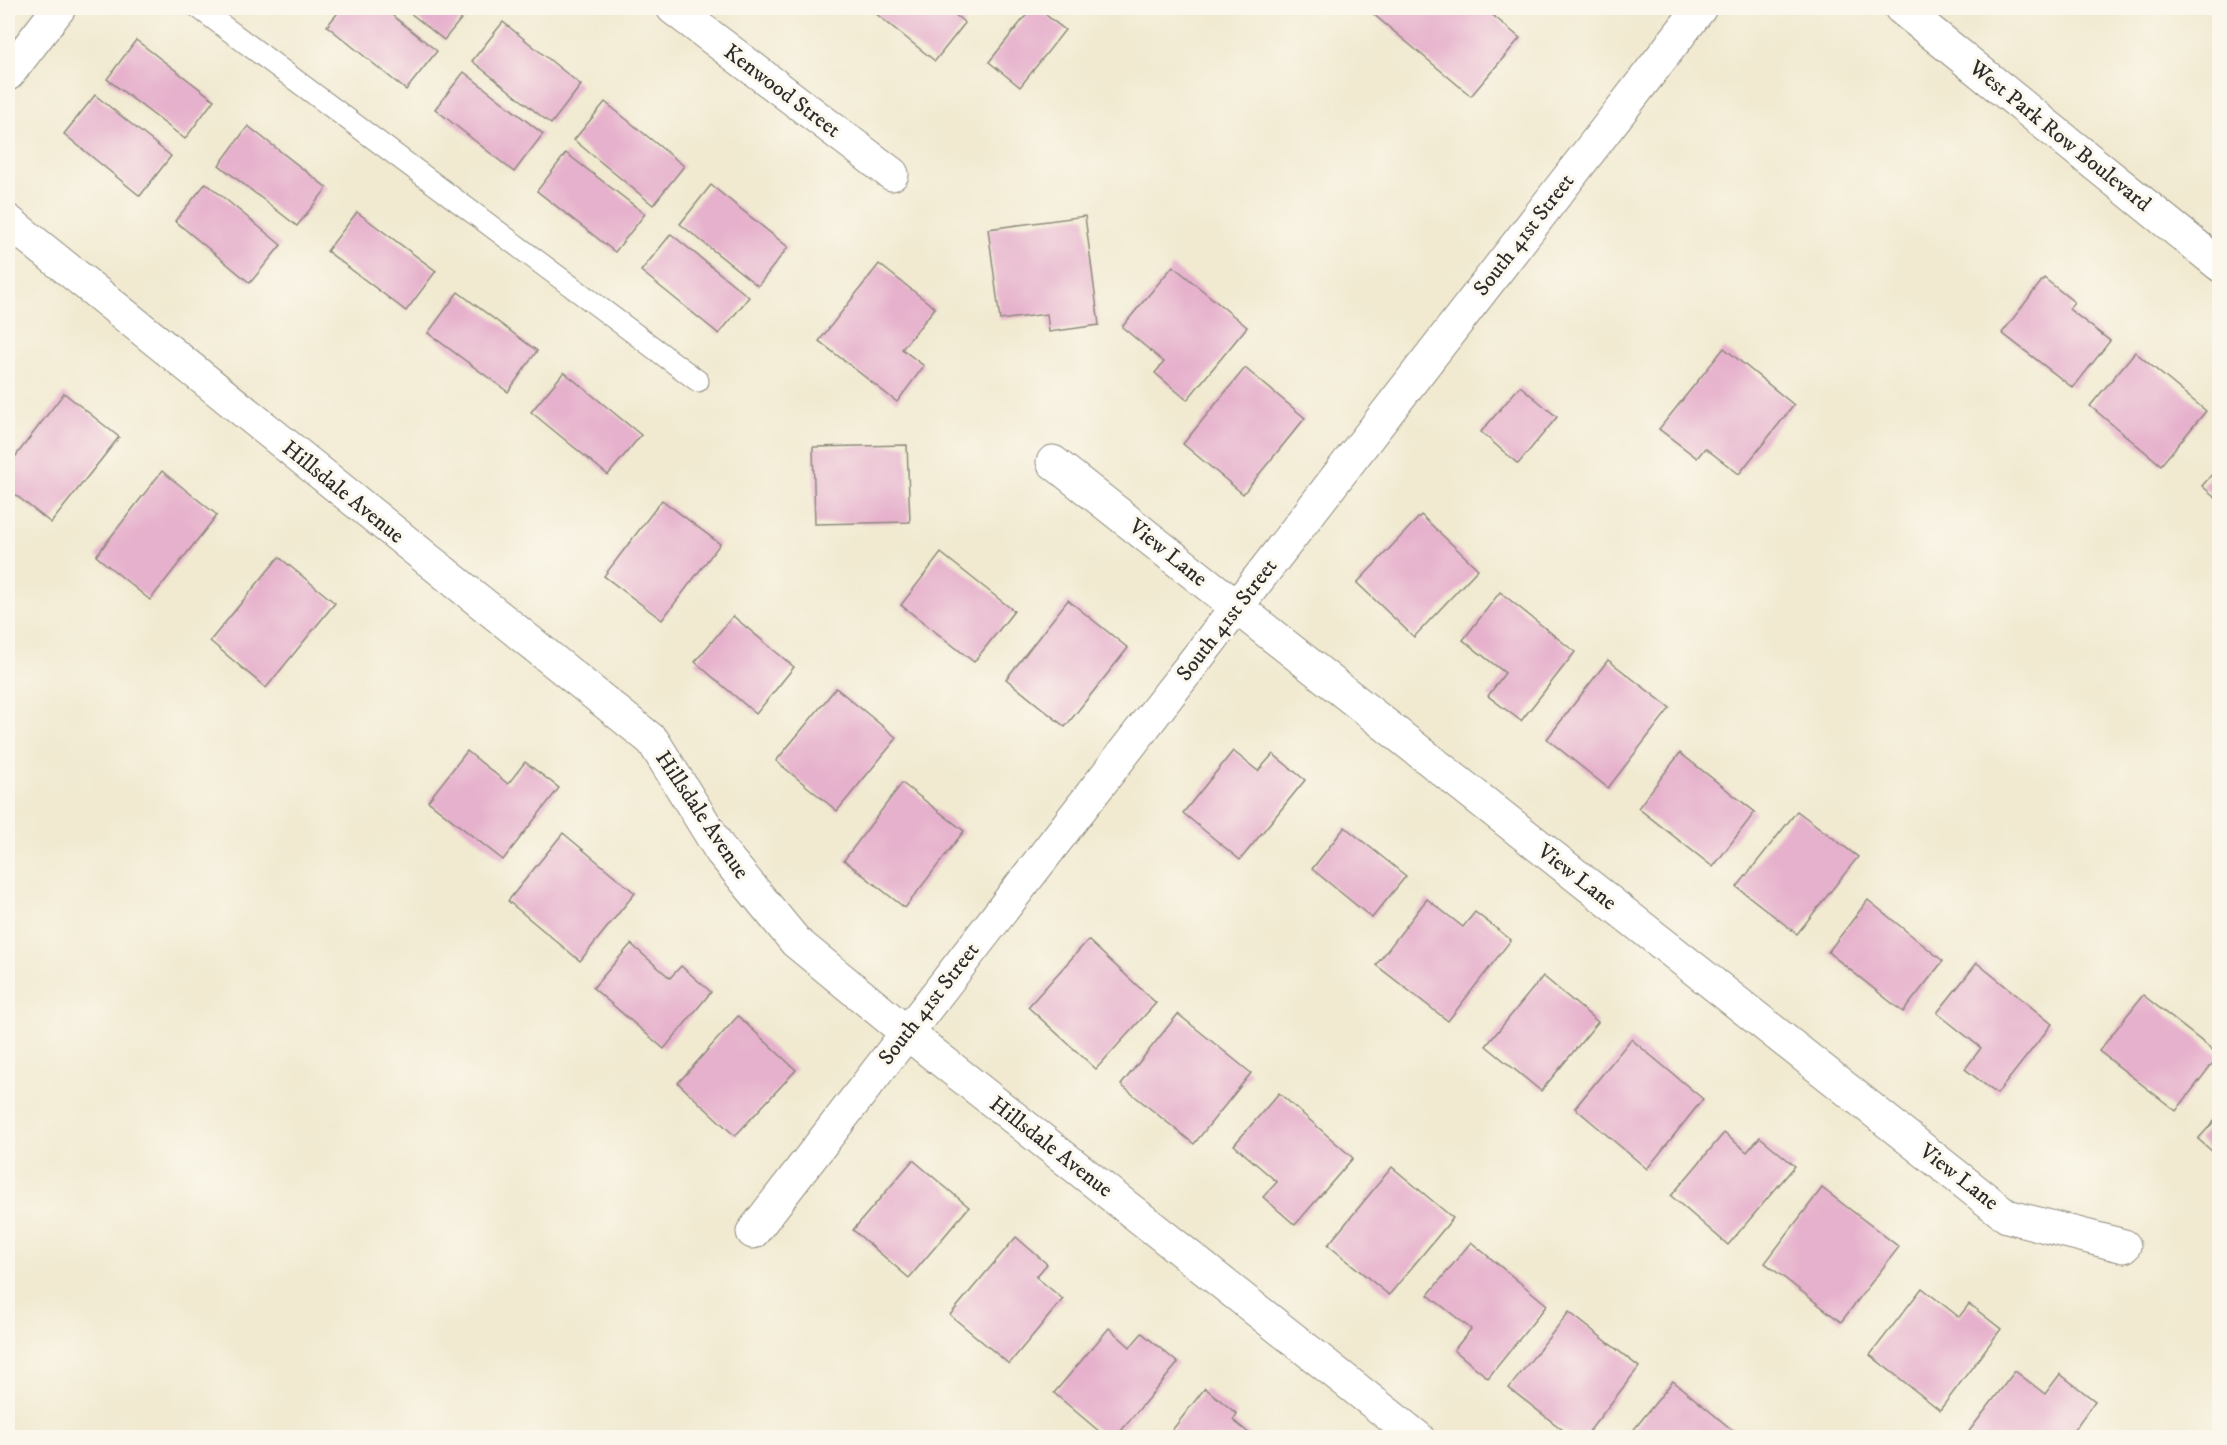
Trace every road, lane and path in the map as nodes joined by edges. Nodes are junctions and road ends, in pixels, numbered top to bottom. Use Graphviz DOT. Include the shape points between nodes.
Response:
graph roads {
  1 [pos="59,8"];
  2 [pos="199,8"];
  3 [pos="673,8"];
  4 [pos="1700,8"];
  5 [pos="1900,8"];
  6 [pos="8,74"];
  7 [pos="892,174"];
  8 [pos="8,221"];
  9 [pos="2220,265"];
  10 [pos="698,381"];
  11 [pos="1053,462"];
  12 [pos="1236,608"];
  13 [pos="907,1033"];
  14 [pos="753,1232"];
  15 [pos="2124,1246"];
  16 [pos="1418,1437"];
  1 -- 6 [label="street"];
  2 -- 10 [label="lane"];
  3 -- 7 [label="street, Kenwood Street"];
  4 -- 12 [label="street, South 41st Street"];
  5 -- 9 [label="street, West Park Row Boulevard"];
  8 -- 13 [label="street, Hillsdale Avenue" via="653,741 721,851 796,942"];
  11 -- 12 [label="street, View Lane"];
  12 -- 13 [label="street, South 41st Street"];
  12 -- 15 [label="street, View Lane" via="2007,1216"];
  13 -- 14 [label="street, South 41st Street"];
  13 -- 16 [label="street, Hillsdale Avenue"];
}
